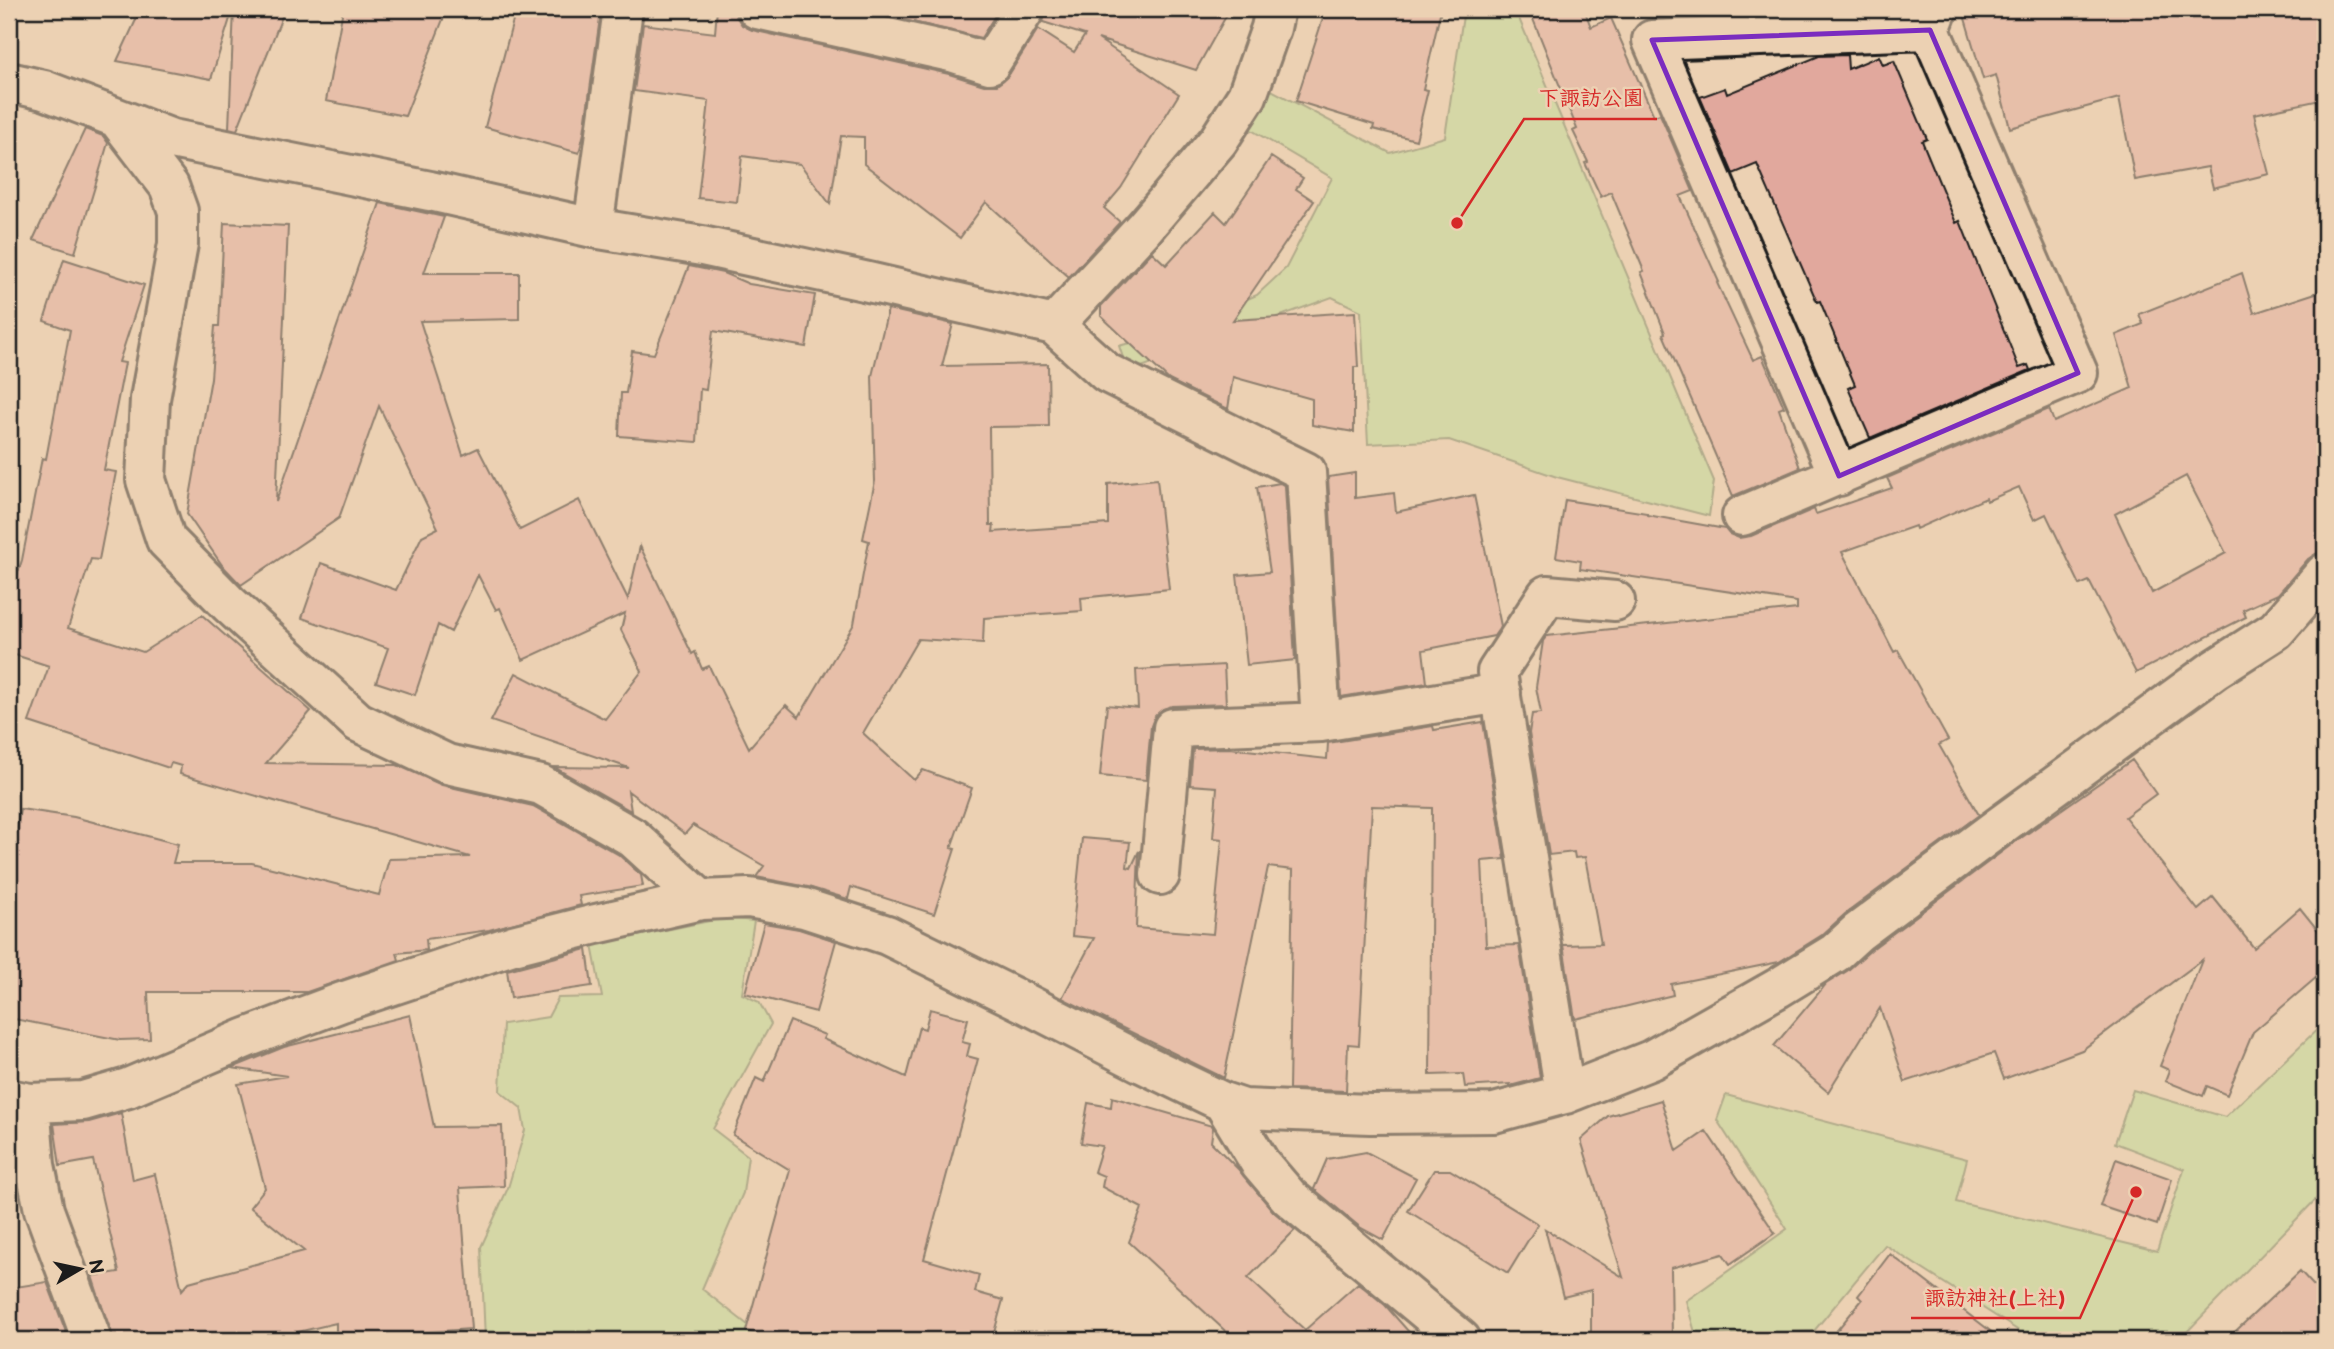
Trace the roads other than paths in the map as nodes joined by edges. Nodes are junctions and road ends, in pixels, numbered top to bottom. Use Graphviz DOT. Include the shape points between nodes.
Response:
graph roads {
  1 [pos="623,9"];
  2 [pos="757,9"];
  3 [pos="1025,9"];
  4 [pos="1275,9"];
  5 [pos="1934,20"];
  6 [pos="9,82"];
  7 [pos="117,118"];
  8 [pos="593,228"];
  9 [pos="1054,325"];
  10 [pos="1839,476"];
  11 [pos="1742,516"];
  12 [pos="2325,573"];
  13 [pos="1615,601"];
  14 [pos="1501,693"];
  15 [pos="1321,722"];
  16 [pos="1160,875"];
  17 [pos="701,900"];
  18 [pos="1565,1094"];
  19 [pos="20,1101"];
  20 [pos="1223,1102"];
  21 [pos="92,1340"];
  22 [pos="1461,1340"];
  1 -- 8 [label="street"];
  2 -- 3 [label="street" via="990,64"];
  4 -- 9 [label="street" via="1247,96 1218,141"];
  5 -- 10 [label="street" via="2078,373"];
  5 -- 10 [label="street" via="1652,40"];
  6 -- 7 [label="street"];
  7 -- 8 [label="street" via="172,139"];
  7 -- 17 [label="street" via="169,186 177,211 178,244 150,399 146,480 166,540 358,722 447,764 541,785 632,837"];
  8 -- 9 [label="street" via="702,246"];
  9 -- 15 [label="street" via="1107,373 1306,472"];
  10 -- 11 [label="street"];
  12 -- 18 [label="street" via="2276,630 2011,818 1835,953 1674,1049"];
  13 -- 14 [label="street" via="1547,595 1497,672"];
  14 -- 15 [label="street"];
  14 -- 18 [label="street"];
  15 -- 16 [label="street" via="1173,728"];
  17 -- 19 [label="street" via="447,966 246,1038 128,1088 83,1101"];
  17 -- 20 [label="street" via="749,898 804,908 887,935"];
  18 -- 20 [label="street" via="1494,1113 1244,1109"];
  19 -- 21 [label="street" via="44,1210"];
  20 -- 22 [label="street" via="1260,1163 1289,1197"];
}
